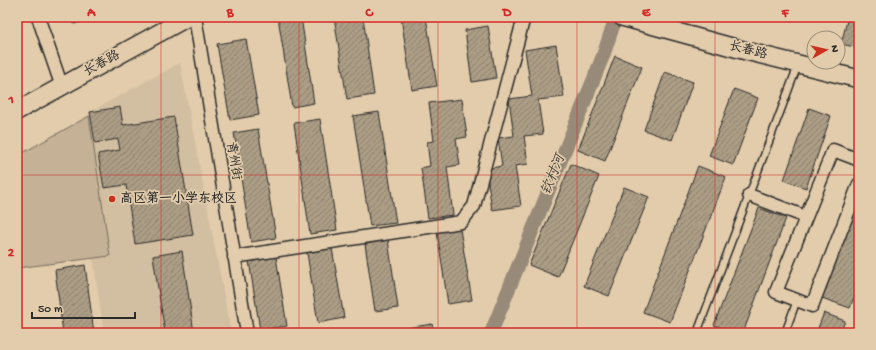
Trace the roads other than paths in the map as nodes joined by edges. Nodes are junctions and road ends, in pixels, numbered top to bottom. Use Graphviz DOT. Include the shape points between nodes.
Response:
graph roads {
  1 [pos="38,17"];
  2 [pos="188,17"];
  3 [pos="195,17"];
  4 [pos="524,17"];
  5 [pos="629,19"];
  6 [pos="799,64"];
  7 [pos="859,79"];
  8 [pos="62,87"];
  9 [pos="17,111"];
  10 [pos="859,160"];
  11 [pos="859,184"];
  12 [pos="749,195"];
  13 [pos="806,217"];
  14 [pos="234,257"];
  15 [pos="797,300"];
  16 [pos="247,333"];
  17 [pos="697,333"];
  18 [pos="784,333"];
  1 -- 8 [label="street"];
  2 -- 8 [label="street, 长春路"];
  3 -- 14 [label="street, 青州街"];
  4 -- 14 [label="street" via="474,206 461,222"];
  5 -- 6 [label="street, 长春路"];
  6 -- 7 [label="street, 长春路"];
  6 -- 12 [label="lane"];
  8 -- 9 [label="street, 长春路"];
  10 -- 13 [label="street" via="833,150"];
  11 -- 15 [label="street" via="812,306"];
  12 -- 13 [label="street"];
  12 -- 17 [label="lane"];
  13 -- 15 [label="street" via="776,292"];
  14 -- 16 [label="street, 青州街"];
  15 -- 18 [label="lane"];
}
